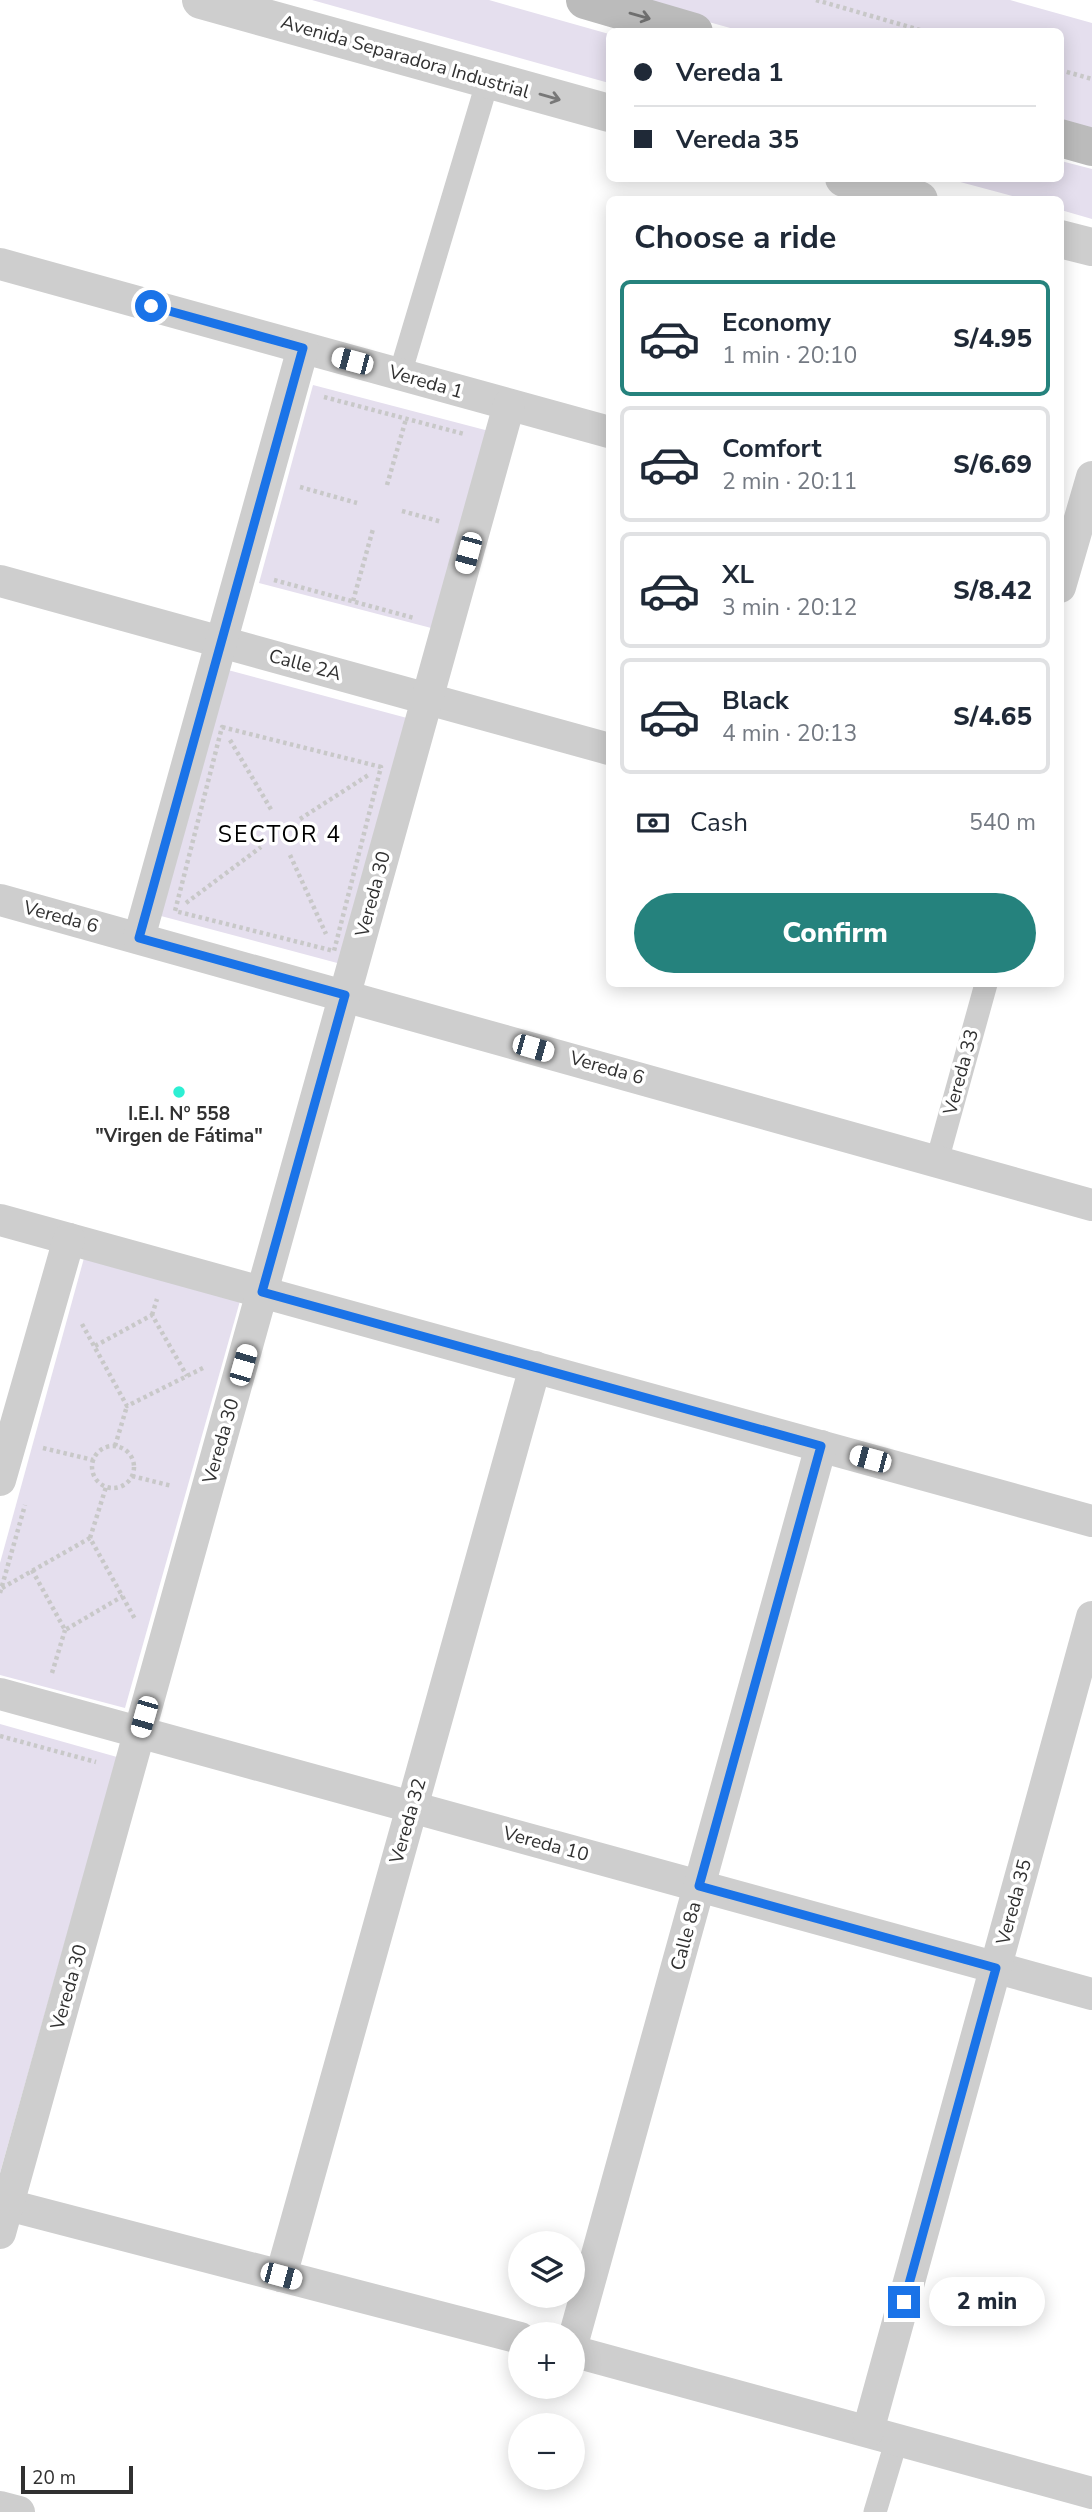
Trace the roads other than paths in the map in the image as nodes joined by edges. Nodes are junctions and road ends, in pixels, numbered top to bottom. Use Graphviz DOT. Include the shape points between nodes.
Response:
graph roads {
  1 [pos="201,0"];
  2 [pos="585,0"];
  3 [pos="680,28"];
  4 [pos="488,80"];
  5 [pos="606,112"];
  6 [pos="1064,139"];
  7 [pos="1092,147"];
  8 [pos="858,182"];
  9 [pos="905,196"];
  10 [pos="1064,240"];
  11 [pos="1092,247"];
  12 [pos="0,264"];
  13 [pos="303,348"];
  14 [pos="400,374"];
  15 [pos="509,405"];
  16 [pos="606,431"];
  17 [pos="1092,478"];
  18 [pos="1070,567"];
  19 [pos="0,581"];
  20 [pos="221,642"];
  21 [pos="427,699"];
  22 [pos="606,748"];
  23 [pos="0,900"];
  24 [pos="139,938"];
  25 [pos="985,987"];
  26 [pos="345,995"];
  27 [pos="937,1161"];
  28 [pos="1092,1205"];
  29 [pos="0,1220"];
  30 [pos="69,1238"];
  31 [pos="262,1292"];
  32 [pos="535,1367"];
  33 [pos="821,1446"];
  34 [pos="0,1480"];
  35 [pos="1092,1521"];
  36 [pos="1092,1617"];
  37 [pos="0,1694"];
  38 [pos="139,1733"];
  39 [pos="412,1807"];
  40 [pos="699,1886"];
  41 [pos="996,1968"];
  42 [pos="1092,1994"];
  43 [pos="4,2219"];
  44 [pos="281,2276"];
  45 [pos="579,2322"];
  46 [pos="508,2335"];
  47 [pos="585,2355"];
  48 [pos="883,2435"];
  49 [pos="1092,2493"];
  50 [pos="0,2507"];
  51 [pos="19,2512"];
  52 [pos="875,2512"];
  1 -- 4 [label="street, Avenida Separadora Industrial"];
  2 -- 3 [label="main road, one-way"];
  4 -- 5 [label="street, Avenida Separadora Industrial, one-way"];
  4 -- 14 [label="street"];
  6 -- 7 [label="main road"];
  8 -- 9 [label="street"];
  10 -- 11 [label="street"];
  12 -- 13 [label="street, Vereda 1"];
  13 -- 14 [label="street, Vereda 1"];
  13 -- 20 [label="street"];
  14 -- 15 [label="street, Vereda 1"];
  15 -- 16 [label="street, Vereda 1"];
  15 -- 21 [label="street, Vereda 30"];
  17 -- 18 [label="street"];
  19 -- 20 [label="street, Calle 2A"];
  20 -- 21 [label="street, Calle 2A"];
  20 -- 24 [label="street" via="211,723"];
  21 -- 22 [label="street, Calle 2A"];
  21 -- 26 [label="street, Vereda 30"];
  23 -- 24 [label="street, Vereda 6"];
  24 -- 26 [label="street, Vereda 6"];
  25 -- 27 [label="street, Vereda 33"];
  26 -- 27 [label="street, Vereda 6"];
  26 -- 31 [label="street, Vereda 30"];
  27 -- 28 [label="street, Vereda 6"];
  29 -- 30 [label="street"];
  30 -- 31 [label="street"];
  30 -- 34 [label="street"];
  31 -- 32 [label="street"];
  31 -- 38 [label="street, Vereda 30"];
  32 -- 33 [label="street"];
  32 -- 39 [label="street, Vereda 32"];
  33 -- 35 [label="street"];
  33 -- 40 [label="street, Calle 8a"];
  36 -- 41 [label="street, Vereda 35"];
  37 -- 38 [label="street, Vereda 10"];
  38 -- 39 [label="street, Vereda 10"];
  38 -- 43 [label="street, Vereda 30"];
  39 -- 40 [label="street, Vereda 10"];
  39 -- 44 [label="street, Vereda 32"];
  40 -- 41 [label="street, Vereda 10"];
  40 -- 45 [label="street, Calle 8a"];
  41 -- 42 [label="street, Vereda 10"];
  41 -- 48 [label="street, Vereda 35"];
  43 -- 44 [label="street"];
  44 -- 46 [label="street"];
  47 -- 48 [label="street"];
  48 -- 49 [label="street"];
  48 -- 52 [label="street"];
  50 -- 51 [label="street"];
}
